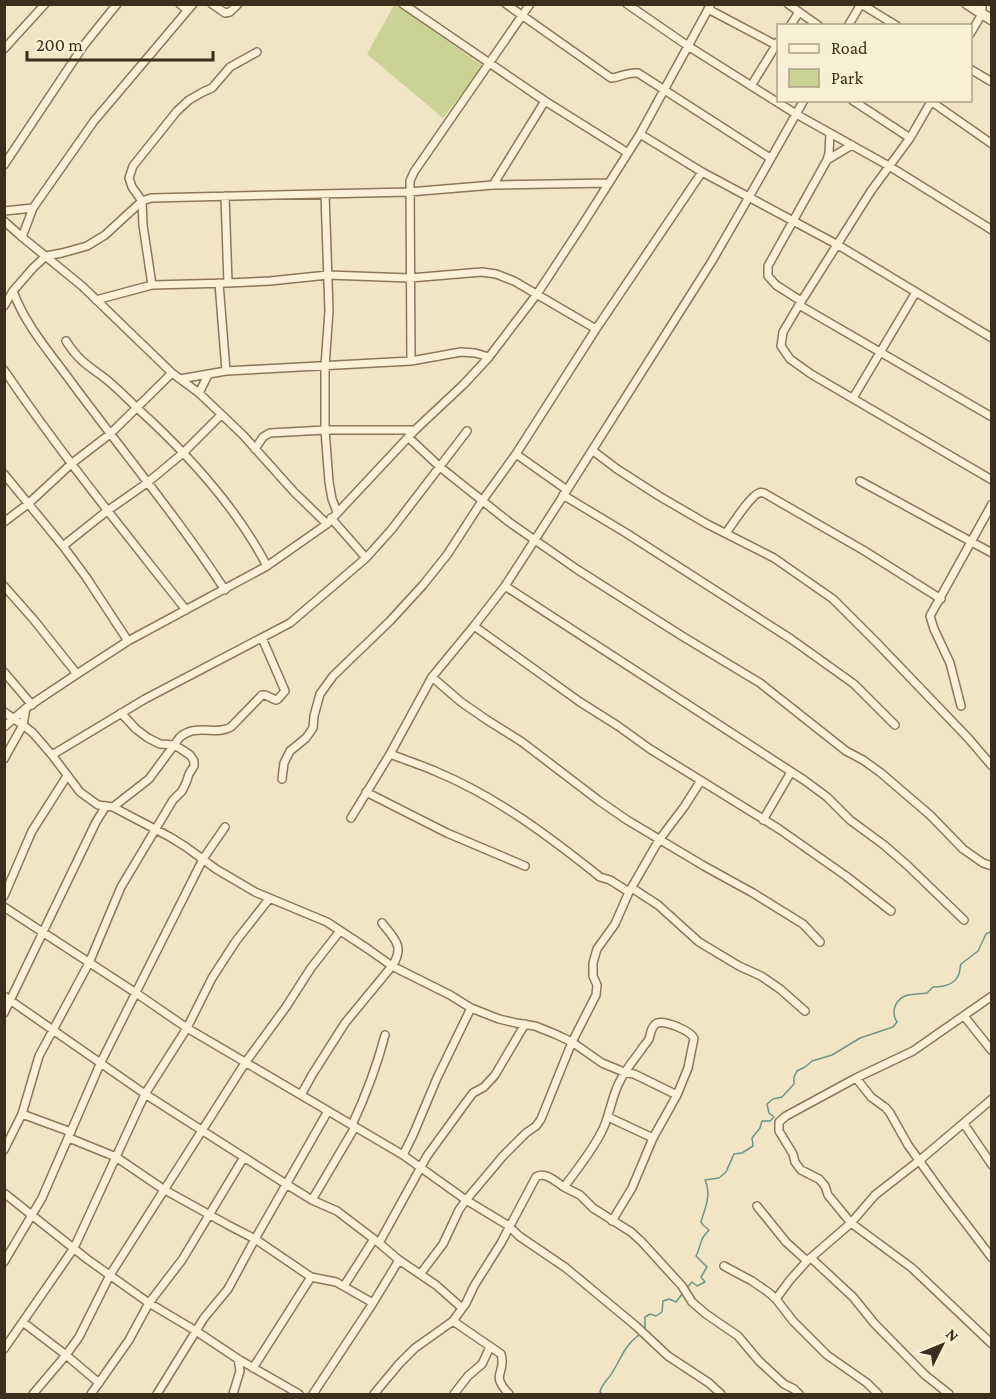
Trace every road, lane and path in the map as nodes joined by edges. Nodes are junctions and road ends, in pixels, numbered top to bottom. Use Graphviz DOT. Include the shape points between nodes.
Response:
graph roads {
  1 [pos="45,4"];
  2 [pos="117,4"];
  3 [pos="180,4"];
  4 [pos="193,4"];
  5 [pos="212,4"];
  6 [pos="238,4"];
  7 [pos="403,4"];
  8 [pos="506,4"];
  9 [pos="530,4"];
  10 [pos="627,4"];
  11 [pos="788,4"];
  12 [pos="861,4"];
  13 [pos="966,4"];
  14 [pos="710,7"];
  15 [pos="982,9"];
  16 [pos="187,10"];
  17 [pos="799,12"];
  18 [pos="522,15"];
  19 [pos="992,20"];
  20 [pos="791,24"];
  21 [pos="816,24"];
  22 [pos="849,24"];
  23 [pos="894,24"];
  24 [pos="972,30"];
  25 [pos="777,43"];
  26 [pos="688,46"];
  27 [pos="777,46"];
  28 [pos="4,49"];
  29 [pos="257,52"];
  30 [pos="488,63"];
  31 [pos="972,70"];
  32 [pos="992,82"];
  33 [pos="751,86"];
  34 [pos="665,90"];
  35 [pos="545,101"];
  36 [pos="803,102"];
  37 [pos="855,102"];
  38 [pos="929,102"];
  39 [pos="931,102"];
  40 [pos="795,114"];
  41 [pos="830,132"];
  42 [pos="640,134"];
  43 [pos="910,138"];
  44 [pos="992,144"];
  45 [pos="852,145"];
  46 [pos="628,153"];
  47 [pos="770,158"];
  48 [pos="827,160"];
  49 [pos="4,165"];
  50 [pos="889,166"];
  51 [pos="702,172"];
  52 [pos="609,183"];
  53 [pos="493,185"];
  54 [pos="409,192"];
  55 [pos="325,194"];
  56 [pos="225,196"];
  57 [pos="750,197"];
  58 [pos="142,201"];
  59 [pos="33,208"];
  60 [pos="4,212"];
  61 [pos="793,220"];
  62 [pos="4,221"];
  63 [pos="992,230"];
  64 [pos="22,237"];
  65 [pos="837,245"];
  66 [pos="46,256"];
  67 [pos="328,275"];
  68 [pos="410,278"];
  69 [pos="228,283"];
  70 [pos="219,284"];
  71 [pos="152,285"];
  72 [pos="13,291"];
  73 [pos="916,292"];
  74 [pos="537,294"];
  75 [pos="96,300"];
  76 [pos="800,303"];
  77 [pos="4,306"];
  78 [pos="596,329"];
  79 [pos="992,338"];
  80 [pos="66,341"];
  81 [pos="880,352"];
  82 [pos="489,357"];
  83 [pos="411,361"];
  84 [pos="325,366"];
  85 [pos="4,370"];
  86 [pos="226,371"];
  87 [pos="172,373"];
  88 [pos="208,375"];
  89 [pos="180,379"];
  90 [pos="199,393"];
  91 [pos="852,398"];
  92 [pos="138,408"];
  93 [pos="221,415"];
  94 [pos="992,417"];
  95 [pos="325,430"];
  96 [pos="415,430"];
  97 [pos="467,431"];
  98 [pos="110,434"];
  99 [pos="408,437"];
  100 [pos="255,449"];
  101 [pos="592,450"];
  102 [pos="183,453"];
  103 [pos="516,454"];
  104 [pos="71,464"];
  105 [pos="440,467"];
  106 [pos="4,474"];
  107 [pos="992,480"];
  108 [pos="860,481"];
  109 [pos="147,483"];
  110 [pos="565,493"];
  111 [pos="482,501"];
  112 [pos="28,504"];
  113 [pos="992,504"];
  114 [pos="108,511"];
  115 [pos="332,518"];
  116 [pos="4,522"];
  117 [pos="726,533"];
  118 [pos="536,540"];
  119 [pos="971,541"];
  120 [pos="63,546"];
  121 [pos="992,553"];
  122 [pos="366,558"];
  123 [pos="267,566"];
  124 [pos="4,586"];
  125 [pos="505,586"];
  126 [pos="225,590"];
  127 [pos="941,599"];
  128 [pos="186,610"];
  129 [pos="474,626"];
  130 [pos="262,638"];
  131 [pos="128,640"];
  132 [pos="4,672"];
  133 [pos="76,674"];
  134 [pos="432,677"];
  135 [pos="961,706"];
  136 [pos="29,707"];
  137 [pos="4,712"];
  138 [pos="121,713"];
  139 [pos="14,718"];
  140 [pos="23,724"];
  141 [pos="895,724"];
  142 [pos="4,727"];
  143 [pos="174,745"];
  144 [pos="390,754"];
  145 [pos="52,755"];
  146 [pos="4,759"];
  147 [pos="992,766"];
  148 [pos="791,772"];
  149 [pos="67,776"];
  150 [pos="282,779"];
  151 [pos="700,782"];
  152 [pos="366,792"];
  153 [pos="110,807"];
  154 [pos="351,819"];
  155 [pos="763,820"];
  156 [pos="225,827"];
  157 [pos="154,830"];
  158 [pos="659,840"];
  159 [pos="203,859"];
  160 [pos="525,866"];
  161 [pos="992,866"];
  162 [pos="631,890"];
  163 [pos="4,896"];
  164 [pos="269,899"];
  165 [pos="4,907"];
  166 [pos="891,911"];
  167 [pos="964,920"];
  168 [pos="382,923"];
  169 [pos="340,931"];
  170 [pos="44,933"];
  171 [pos="820,942"];
  172 [pos="89,963"];
  173 [pos="392,966"];
  174 [pos="136,993"];
  175 [pos="992,996"];
  176 [pos="8,998"];
  177 [pos="471,1008"];
  178 [pos="806,1011"];
  179 [pos="4,1013"];
  180 [pos="964,1016"];
  181 [pos="525,1024"];
  182 [pos="187,1028"];
  183 [pos="53,1029"];
  184 [pos="385,1035"];
  185 [pos="572,1042"];
  186 [pos="992,1051"];
  187 [pos="101,1062"];
  188 [pos="245,1063"];
  189 [pos="624,1072"];
  190 [pos="856,1078"];
  191 [pos="145,1094"];
  192 [pos="301,1095"];
  193 [pos="677,1095"];
  194 [pos="992,1099"];
  195 [pos="328,1111"];
  196 [pos="22,1114"];
  197 [pos="608,1117"];
  198 [pos="964,1124"];
  199 [pos="353,1126"];
  200 [pos="203,1130"];
  201 [pos="70,1135"];
  202 [pos="654,1138"];
  203 [pos="4,1150"];
  204 [pos="403,1155"];
  205 [pos="116,1156"];
  206 [pos="244,1157"];
  207 [pos="920,1160"];
  208 [pos="992,1166"];
  209 [pos="420,1169"];
  210 [pos="286,1184"];
  211 [pos="564,1187"];
  212 [pos="163,1189"];
  213 [pos="4,1193"];
  214 [pos="312,1200"];
  215 [pos="466,1200"];
  216 [pos="757,1206"];
  217 [pos="33,1215"];
  218 [pos="209,1215"];
  219 [pos="612,1221"];
  220 [pos="851,1223"];
  221 [pos="509,1226"];
  222 [pos="255,1239"];
  223 [pos="376,1241"];
  224 [pos="74,1248"];
  225 [pos="990,1254"];
  226 [pos="399,1260"];
  227 [pos="809,1260"];
  228 [pos="4,1262"];
  229 [pos="724,1266"];
  230 [pos="421,1274"];
  231 [pos="110,1275"];
  232 [pos="311,1276"];
  233 [pos="344,1286"];
  234 [pos="776,1299"];
  235 [pos="148,1303"];
  236 [pos="373,1303"];
  237 [pos="462,1308"];
  238 [pos="453,1321"];
  239 [pos="24,1323"];
  240 [pos="196,1331"];
  241 [pos="992,1344"];
  242 [pos="490,1347"];
  243 [pos="4,1349"];
  244 [pos="66,1355"];
  245 [pos="238,1359"];
  246 [pos="253,1368"];
  247 [pos="99,1383"];
  248 [pos="33,1395"];
  249 [pos="91,1395"];
  250 [pos="157,1395"];
  251 [pos="233,1395"];
  252 [pos="299,1395"];
  253 [pos="313,1395"];
  254 [pos="374,1395"];
  255 [pos="454,1395"];
  256 [pos="509,1395"];
  257 [pos="721,1395"];
  258 [pos="799,1395"];
  259 [pos="878,1395"];
  260 [pos="949,1395"];
  1 -- 28 [label="street"];
  2 -- 49 [label="street" via="84,45"];
  3 -- 16 [label="street"];
  4 -- 16 [label="street"];
  5 -- 6 [label="street" via="225,13"];
  7 -- 30 [label="street"];
  8 -- 18 [label="street"];
  9 -- 18 [label="street"];
  10 -- 26 [label="street"];
  11 -- 17 [label="street"];
  12 -- 22 [label="street"];
  12 -- 23 [label="street"];
  13 -- 15 [label="street"];
  14 -- 25 [label="street"];
  14 -- 26 [label="street"];
  15 -- 19 [label="street"];
  15 -- 24 [label="street"];
  16 -- 59 [label="street" via="94,120"];
  17 -- 20 [label="street"];
  17 -- 21 [label="street"];
  18 -- 30 [label="street"];
  18 -- 34 [label="street" via="611,78 638,73"];
  26 -- 33 [label="street"];
  26 -- 34 [label="street"];
  27 -- 33 [label="street"];
  29 -- 58 [label="street" via="231,67 212,88 189,100 142,153 129,177"];
  30 -- 35 [label="street"];
  30 -- 54 [label="street" via="414,172"];
  31 -- 32 [label="street"];
  33 -- 40 [label="street"];
  34 -- 42 [label="street"];
  34 -- 47 [label="street"];
  35 -- 46 [label="street"];
  35 -- 53 [label="street"];
  36 -- 40 [label="street"];
  37 -- 43 [label="street"];
  38 -- 43 [label="street"];
  39 -- 44 [label="street"];
  40 -- 41 [label="street"];
  40 -- 47 [label="street"];
  41 -- 45 [label="street"];
  41 -- 48 [label="street"];
  42 -- 46 [label="street"];
  42 -- 51 [label="street"];
  43 -- 50 [label="street"];
  45 -- 48 [label="street"];
  45 -- 50 [label="street"];
  46 -- 52 [label="street"];
  47 -- 57 [label="street"];
  48 -- 61 [label="street"];
  50 -- 63 [label="street"];
  50 -- 65 [label="street"];
  51 -- 57 [label="street"];
  51 -- 78 [label="street"];
  52 -- 53 [label="street"];
  52 -- 74 [label="street"];
  53 -- 54 [label="street"];
  54 -- 55 [label="street"];
  54 -- 68 [label="street"];
  55 -- 56 [label="street"];
  55 -- 67 [label="street"];
  56 -- 58 [label="street"];
  56 -- 69 [label="street"];
  57 -- 61 [label="street"];
  57 -- 101 [label="street"];
  58 -- 66 [label="street" via="87,246"];
  58 -- 71 [label="street"];
  59 -- 60 [label="street"];
  59 -- 64 [label="street"];
  61 -- 65 [label="street"];
  61 -- 76 [label="street" via="768,266 768,276"];
  62 -- 64 [label="street"];
  64 -- 66 [label="street"];
  65 -- 73 [label="street"];
  65 -- 76 [label="street"];
  66 -- 72 [label="street"];
  66 -- 75 [label="street"];
  67 -- 68 [label="street"];
  67 -- 69 [label="street"];
  67 -- 84 [label="street"];
  68 -- 74 [label="street" via="482,272 496,274"];
  68 -- 83 [label="street"];
  69 -- 70 [label="street"];
  70 -- 71 [label="street"];
  70 -- 86 [label="street"];
  71 -- 75 [label="street"];
  72 -- 77 [label="street"];
  72 -- 98 [label="street" via="36,333"];
  73 -- 79 [label="street"];
  73 -- 81 [label="street"];
  74 -- 78 [label="street"];
  74 -- 82 [label="street"];
  75 -- 87 [label="street"];
  76 -- 81 [label="street"];
  76 -- 91 [label="street" via="783,332 781,346 790,359"];
  78 -- 103 [label="street"];
  80 -- 92 [label="street" via="75,355"];
  81 -- 91 [label="street"];
  81 -- 94 [label="street"];
  82 -- 83 [label="street" via="461,352"];
  82 -- 96 [label="street"];
  83 -- 84 [label="street"];
  84 -- 86 [label="street"];
  84 -- 95 [label="street"];
  85 -- 104 [label="street"];
  86 -- 88 [label="street"];
  87 -- 89 [label="street"];
  87 -- 92 [label="street"];
  88 -- 89 [label="street"];
  88 -- 90 [label="street"];
  89 -- 90 [label="street"];
  90 -- 93 [label="street"];
  91 -- 107 [label="street"];
  92 -- 98 [label="street"];
  92 -- 102 [label="street"];
  93 -- 100 [label="street"];
  93 -- 102 [label="street"];
  95 -- 96 [label="street"];
  95 -- 100 [label="street" via="270,433 263,436"];
  95 -- 115 [label="street"];
  96 -- 99 [label="street"];
  97 -- 105 [label="street"];
  98 -- 104 [label="street"];
  98 -- 109 [label="street"];
  99 -- 105 [label="street"];
  99 -- 115 [label="street"];
  100 -- 115 [label="street" via="294,492"];
  101 -- 110 [label="street"];
  101 -- 117 [label="street" via="658,496"];
  102 -- 109 [label="street"];
  102 -- 123 [label="street" via="241,522"];
  103 -- 110 [label="street"];
  103 -- 111 [label="street"];
  104 -- 112 [label="street"];
  104 -- 114 [label="street"];
  105 -- 111 [label="street"];
  105 -- 122 [label="street"];
  106 -- 112 [label="street"];
  108 -- 119 [label="street"];
  109 -- 114 [label="street"];
  109 -- 126 [label="street"];
  110 -- 118 [label="street"];
  110 -- 141 [label="street" via="791,639 854,684"];
  111 -- 118 [label="street"];
  111 -- 150 [label="street" via="423,585 320,694 313,728 290,751"];
  112 -- 116 [label="street"];
  112 -- 120 [label="street"];
  113 -- 119 [label="street"];
  114 -- 120 [label="street"];
  114 -- 128 [label="street"];
  115 -- 122 [label="street"];
  115 -- 123 [label="street"];
  117 -- 127 [label="street" via="756,494 764,493"];
  117 -- 147 [label="street" via="774,558 833,599"];
  118 -- 125 [label="street"];
  118 -- 161 [label="street" via="760,684 846,751 881,773 963,849"];
  119 -- 121 [label="street"];
  119 -- 127 [label="street"];
  120 -- 131 [label="street"];
  122 -- 130 [label="street" via="290,623"];
  123 -- 126 [label="street"];
  124 -- 133 [label="street"];
  125 -- 129 [label="street"];
  125 -- 148 [label="street"];
  126 -- 128 [label="street"];
  127 -- 135 [label="street" via="930,616 951,663"];
  128 -- 131 [label="street"];
  129 -- 134 [label="street"];
  129 -- 151 [label="street"];
  130 -- 138 [label="street"];
  130 -- 143 [label="street" via="284,693 276,700 262,695 226,731 192,730"];
  131 -- 133 [label="street"];
  132 -- 136 [label="street"];
  133 -- 136 [label="street"];
  134 -- 144 [label="street"];
  134 -- 158 [label="street" via="461,702"];
  136 -- 139 [label="street"];
  136 -- 140 [label="street"];
  137 -- 139 [label="street"];
  138 -- 143 [label="street" via="148,738"];
  138 -- 145 [label="street"];
  139 -- 140 [label="street"];
  139 -- 142 [label="street"];
  140 -- 145 [label="street"];
  140 -- 146 [label="street"];
  143 -- 153 [label="street" via="149,779"];
  143 -- 157 [label="street" via="190,755 194,766 182,791"];
  144 -- 152 [label="street"];
  144 -- 162 [label="street" via="474,790 541,832 600,877"];
  145 -- 149 [label="street"];
  148 -- 155 [label="street"];
  148 -- 167 [label="street" via="884,845"];
  149 -- 153 [label="street" via="98,805"];
  149 -- 163 [label="street" via="32,831"];
  151 -- 155 [label="street"];
  151 -- 158 [label="street"];
  152 -- 154 [label="street"];
  152 -- 160 [label="street"];
  153 -- 157 [label="street"];
  153 -- 170 [label="street" via="96,822"];
  155 -- 166 [label="street"];
  156 -- 159 [label="street"];
  157 -- 159 [label="street"];
  157 -- 172 [label="street" via="121,886"];
  158 -- 162 [label="street"];
  158 -- 171 [label="street" via="803,924"];
  159 -- 164 [label="street"];
  159 -- 174 [label="street"];
  162 -- 178 [label="street" via="658,905 699,942 761,976"];
  162 -- 185 [label="street" via="615,924 597,949 593,963 596,995"];
  164 -- 169 [label="street"];
  164 -- 182 [label="street" via="212,978"];
  165 -- 170 [label="street"];
  168 -- 173 [label="street" via="398,945 398,957"];
  169 -- 173 [label="street"];
  169 -- 188 [label="street"];
  170 -- 172 [label="street"];
  170 -- 176 [label="street"];
  172 -- 174 [label="street"];
  172 -- 183 [label="street"];
  173 -- 177 [label="street"];
  173 -- 192 [label="street" via="345,1023"];
  174 -- 182 [label="street"];
  174 -- 187 [label="street"];
  175 -- 180 [label="street"];
  176 -- 179 [label="street"];
  176 -- 183 [label="street"];
  177 -- 181 [label="street"];
  177 -- 204 [label="street"];
  180 -- 186 [label="street"];
  180 -- 190 [label="street" via="913,1051"];
  181 -- 185 [label="street"];
  181 -- 209 [label="street" via="495,1075 473,1093"];
  182 -- 188 [label="street"];
  182 -- 191 [label="street"];
  183 -- 187 [label="street"];
  183 -- 196 [label="street" via="39,1056"];
  184 -- 199 [label="street"];
  185 -- 189 [label="street" via="602,1063"];
  185 -- 215 [label="street" via="541,1119"];
  187 -- 191 [label="street"];
  187 -- 201 [label="street"];
  188 -- 192 [label="street"];
  188 -- 200 [label="street"];
  189 -- 193 [label="street"];
  189 -- 193 [label="street" via="649,1040 656,1024 687,1030 694,1038"];
  189 -- 197 [label="street"];
  190 -- 207 [label="street" via="890,1113"];
  190 -- 220 [label="street" via="779,1122 779,1131 795,1162 801,1170 819,1179"];
  191 -- 200 [label="street"];
  191 -- 205 [label="street"];
  192 -- 195 [label="street"];
  193 -- 202 [label="street"];
  194 -- 198 [label="street"];
  195 -- 199 [label="street"];
  195 -- 210 [label="street"];
  196 -- 201 [label="street"];
  196 -- 203 [label="street"];
  197 -- 202 [label="street"];
  197 -- 211 [label="street"];
  198 -- 207 [label="street"];
  198 -- 208 [label="street"];
  199 -- 204 [label="street"];
  199 -- 214 [label="street"];
  200 -- 206 [label="street"];
  200 -- 212 [label="street"];
  201 -- 205 [label="street"];
  201 -- 217 [label="street"];
  202 -- 219 [label="street"];
  204 -- 209 [label="street"];
  205 -- 212 [label="street"];
  205 -- 224 [label="street"];
  206 -- 210 [label="street"];
  206 -- 218 [label="street"];
  207 -- 220 [label="street" via="875,1195"];
  207 -- 225 [label="street"];
  209 -- 215 [label="street"];
  209 -- 223 [label="street"];
  210 -- 214 [label="street"];
  210 -- 222 [label="street"];
  211 -- 219 [label="street"];
  211 -- 221 [label="street" via="544,1175 536,1177"];
  212 -- 218 [label="street"];
  212 -- 231 [label="street"];
  213 -- 217 [label="street"];
  214 -- 223 [label="street" via="337,1211"];
  215 -- 221 [label="street"];
  215 -- 230 [label="street" via="443,1244"];
  216 -- 227 [label="street" via="786,1242"];
  217 -- 224 [label="street"];
  217 -- 228 [label="street"];
  218 -- 222 [label="street"];
  218 -- 235 [label="street" via="182,1260"];
  219 -- 258 [label="street" via="641,1241 692,1302 738,1336 759,1361"];
  220 -- 227 [label="street"];
  220 -- 241 [label="street" via="912,1268"];
  221 -- 237 [label="street"];
  221 -- 257 [label="street"];
  222 -- 232 [label="street"];
  222 -- 240 [label="street" via="228,1289"];
  223 -- 226 [label="street"];
  223 -- 233 [label="street"];
  224 -- 231 [label="street"];
  224 -- 239 [label="street"];
  226 -- 230 [label="street"];
  226 -- 236 [label="street"];
  227 -- 234 [label="street"];
  227 -- 260 [label="street" via="853,1297 874,1323"];
  229 -- 234 [label="street"];
  230 -- 237 [label="street"];
  231 -- 235 [label="street"];
  231 -- 244 [label="street"];
  232 -- 233 [label="street"];
  232 -- 246 [label="street"];
  233 -- 236 [label="street"];
  234 -- 259 [label="street" via="827,1355"];
  235 -- 240 [label="street"];
  235 -- 247 [label="street" via="129,1340"];
  236 -- 253 [label="street"];
  237 -- 238 [label="street"];
  238 -- 242 [label="street"];
  238 -- 254 [label="street" via="415,1348"];
  239 -- 243 [label="street"];
  239 -- 244 [label="street"];
  240 -- 245 [label="street"];
  240 -- 250 [label="street"];
  242 -- 255 [label="street" via="482,1364"];
  242 -- 256 [label="street" via="501,1354 499,1379"];
  244 -- 247 [label="street"];
  244 -- 248 [label="street"];
  245 -- 246 [label="street"];
  245 -- 251 [label="street" via="240,1371"];
  246 -- 252 [label="street"];
  247 -- 249 [label="street"];
}
